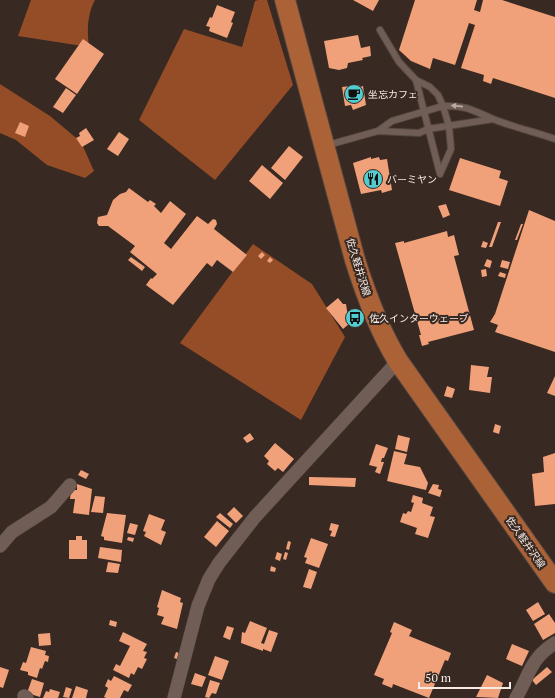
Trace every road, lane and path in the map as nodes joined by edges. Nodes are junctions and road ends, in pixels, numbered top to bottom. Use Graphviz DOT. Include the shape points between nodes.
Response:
graph roads {
  1 [pos="285,0"];
  2 [pos="380,30"];
  3 [pos="416,80"];
  4 [pos="443,106"];
  5 [pos="424,111"];
  6 [pos="493,119"];
  7 [pos="448,126"];
  8 [pos="428,129"];
  9 [pos="378,131"];
  10 [pos="555,139"];
  11 [pos="325,146"];
  12 [pos="398,361"];
  13 [pos="70,484"];
  14 [pos="0,546"];
  15 [pos="555,582"];
  16 [pos="555,643"];
  17 [pos="174,698"];
  18 [pos="516,698"];
  1 -- 11 [label="main road, 佐久軽井沢線"];
  2 -- 3 [label="lane" via="399,62"];
  3 -- 4 [label="lane" via="430,86"];
  3 -- 5 [label="lane"];
  4 -- 5 [label="lane"];
  6 -- 4 [label="lane, one-way" via="470,108"];
  4 -- 7 [label="lane"];
  5 -- 8 [label="lane"];
  5 -- 9 [label="lane" via="392,121"];
  6 -- 7 [label="lane"];
  6 -- 10 [label="lane"];
  7 -- 8 [label="lane"];
  7 -- 8 [label="lane" via="451,149 440,174"];
  8 -- 9 [label="lane" via="419,133"];
  9 -- 11 [label="lane"];
  11 -- 12 [label="main road, 佐久軽井沢線" via="361,281 382,332"];
  12 -- 15 [label="main road, 佐久軽井沢線"];
  12 -- 17 [label="street" via="255,517 219,563 198,606"];
  13 -- 14 [label="street" via="51,507 12,532"];
  16 -- 18 [label="street" via="534,660"];
}
